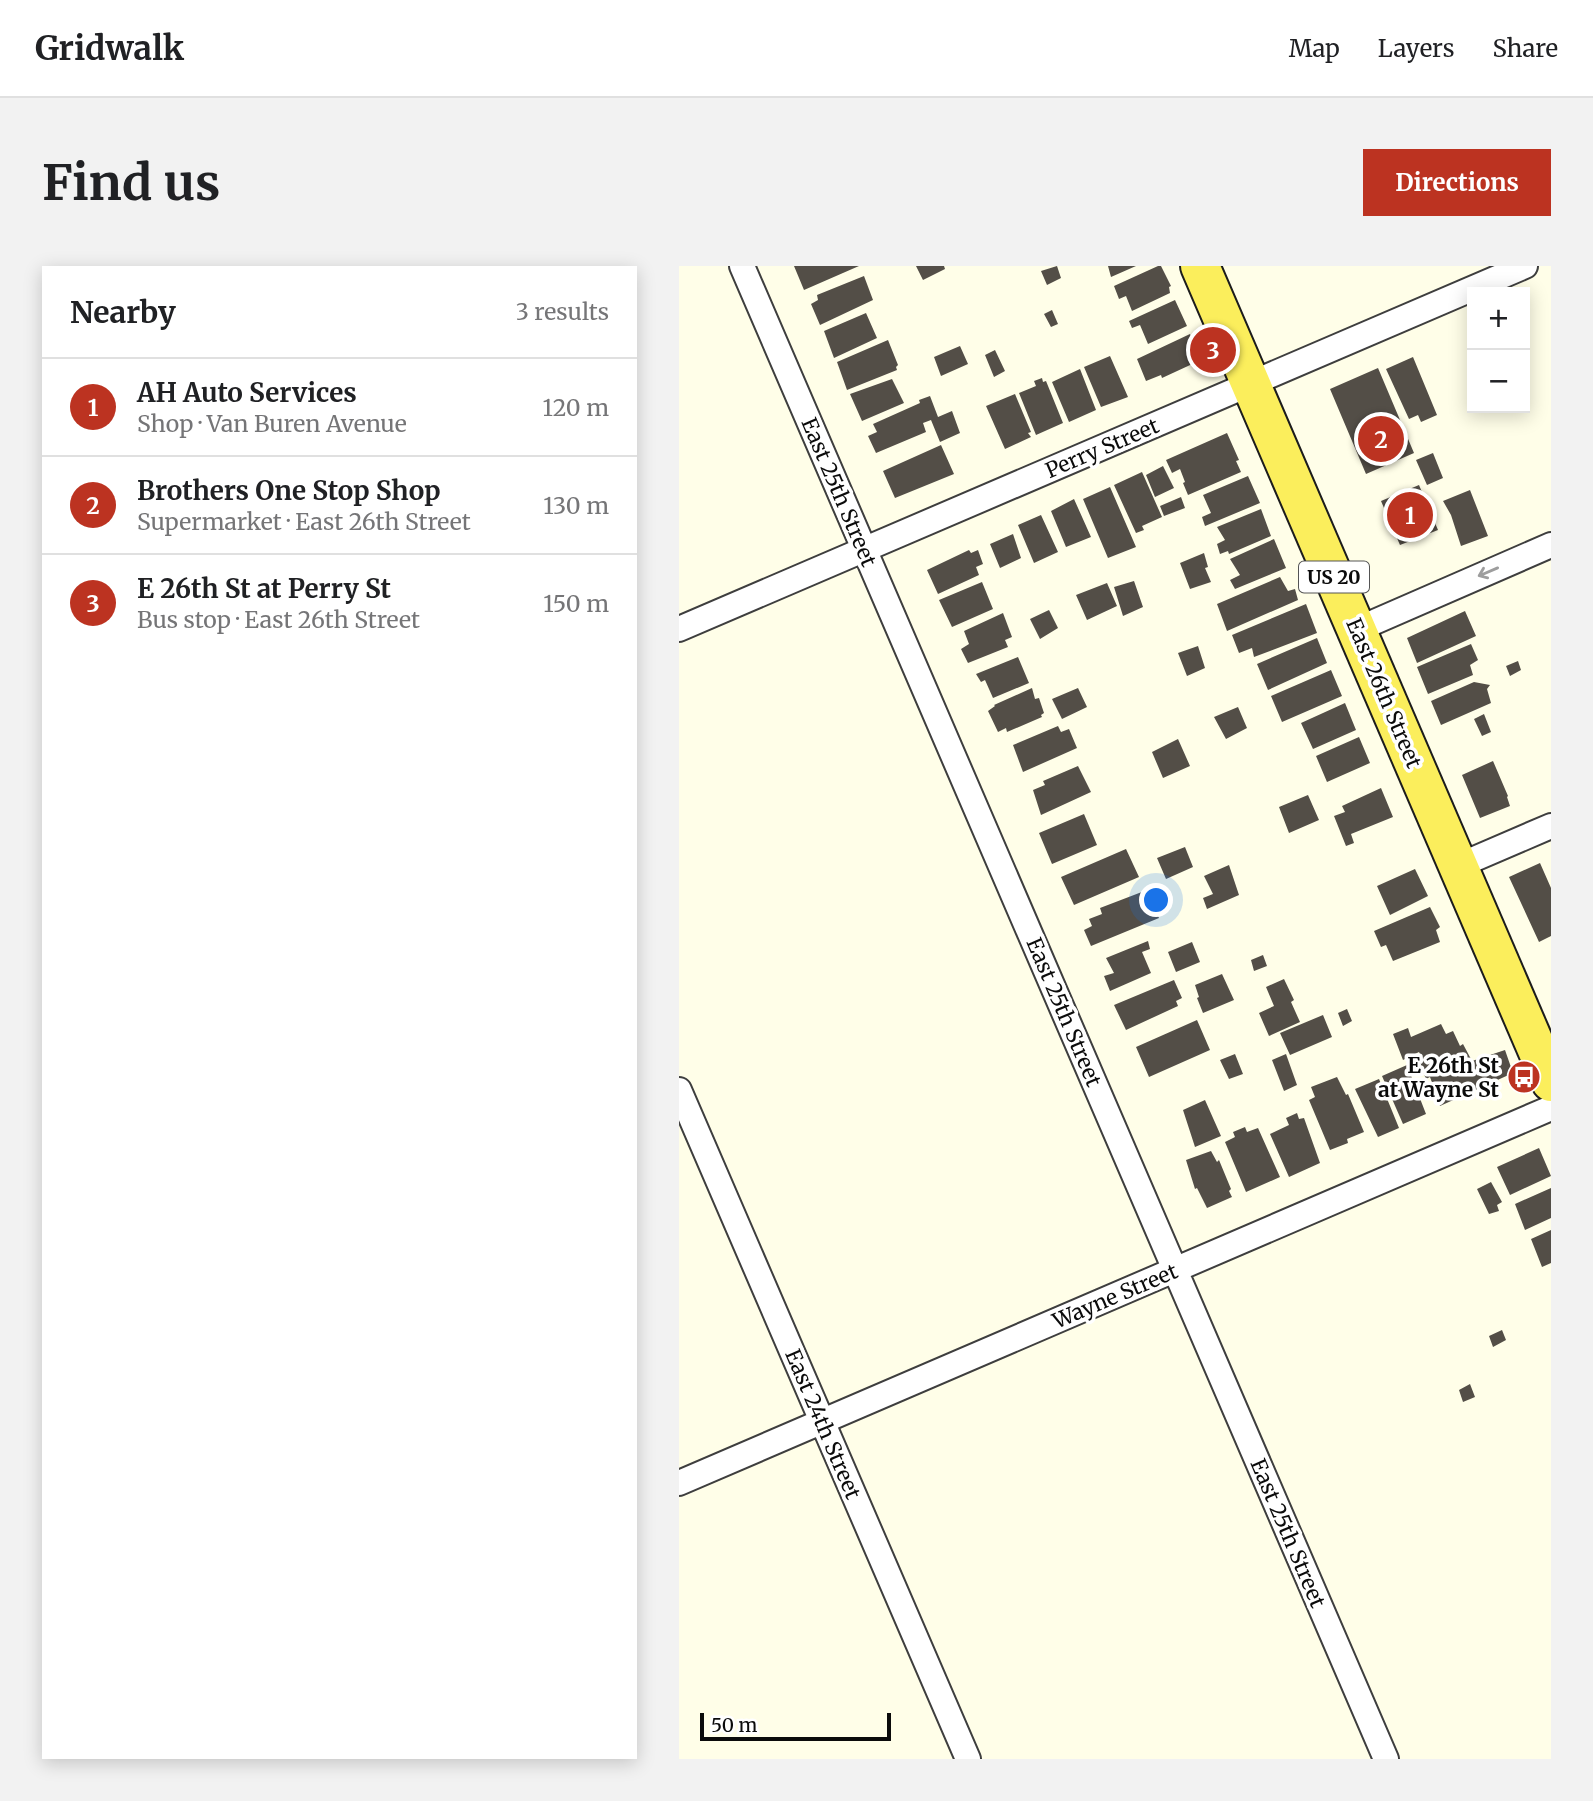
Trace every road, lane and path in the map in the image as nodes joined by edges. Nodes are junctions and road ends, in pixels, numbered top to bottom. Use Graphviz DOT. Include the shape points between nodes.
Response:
graph roads {
  1 [pos="742,266"];
  2 [pos="1200,266"];
  3 [pos="1525,266"];
  4 [pos="1251,384"];
  5 [pos="1551,545"];
  6 [pos="865,550"];
  7 [pos="679,629"];
  8 [pos="1356,630"];
  9 [pos="1551,826"];
  10 [pos="1458,866"];
  11 [pos="1551,1082"];
  12 [pos="679,1090"];
  13 [pos="1551,1108"];
  14 [pos="1175,1270"];
  15 [pos="822,1422"];
  16 [pos="679,1483"];
  17 [pos="968,1759"];
  18 [pos="1386,1759"];
  1 -- 6 [label="street, East 25th Street"];
  2 -- 4 [label="main road, East 26th Street / US 20"];
  3 -- 4 [label="street, Perry Street"];
  4 -- 6 [label="street, Perry Street"];
  4 -- 8 [label="main road, East 26th Street / US 20"];
  5 -- 8 [label="street, one-way"];
  6 -- 7 [label="street, Perry Street"];
  6 -- 14 [label="street, East 25th Street"];
  8 -- 10 [label="main road, East 26th Street / US 20"];
  9 -- 10 [label="street"];
  10 -- 11 [label="main road, East 26th Street / US 20"];
  12 -- 15 [label="street, East 24th Street"];
  13 -- 14 [label="street, Wayne Street"];
  14 -- 15 [label="street, Wayne Street"];
  14 -- 18 [label="street, East 25th Street"];
  15 -- 16 [label="street, Wayne Street"];
  15 -- 17 [label="street, East 24th Street"];
}
